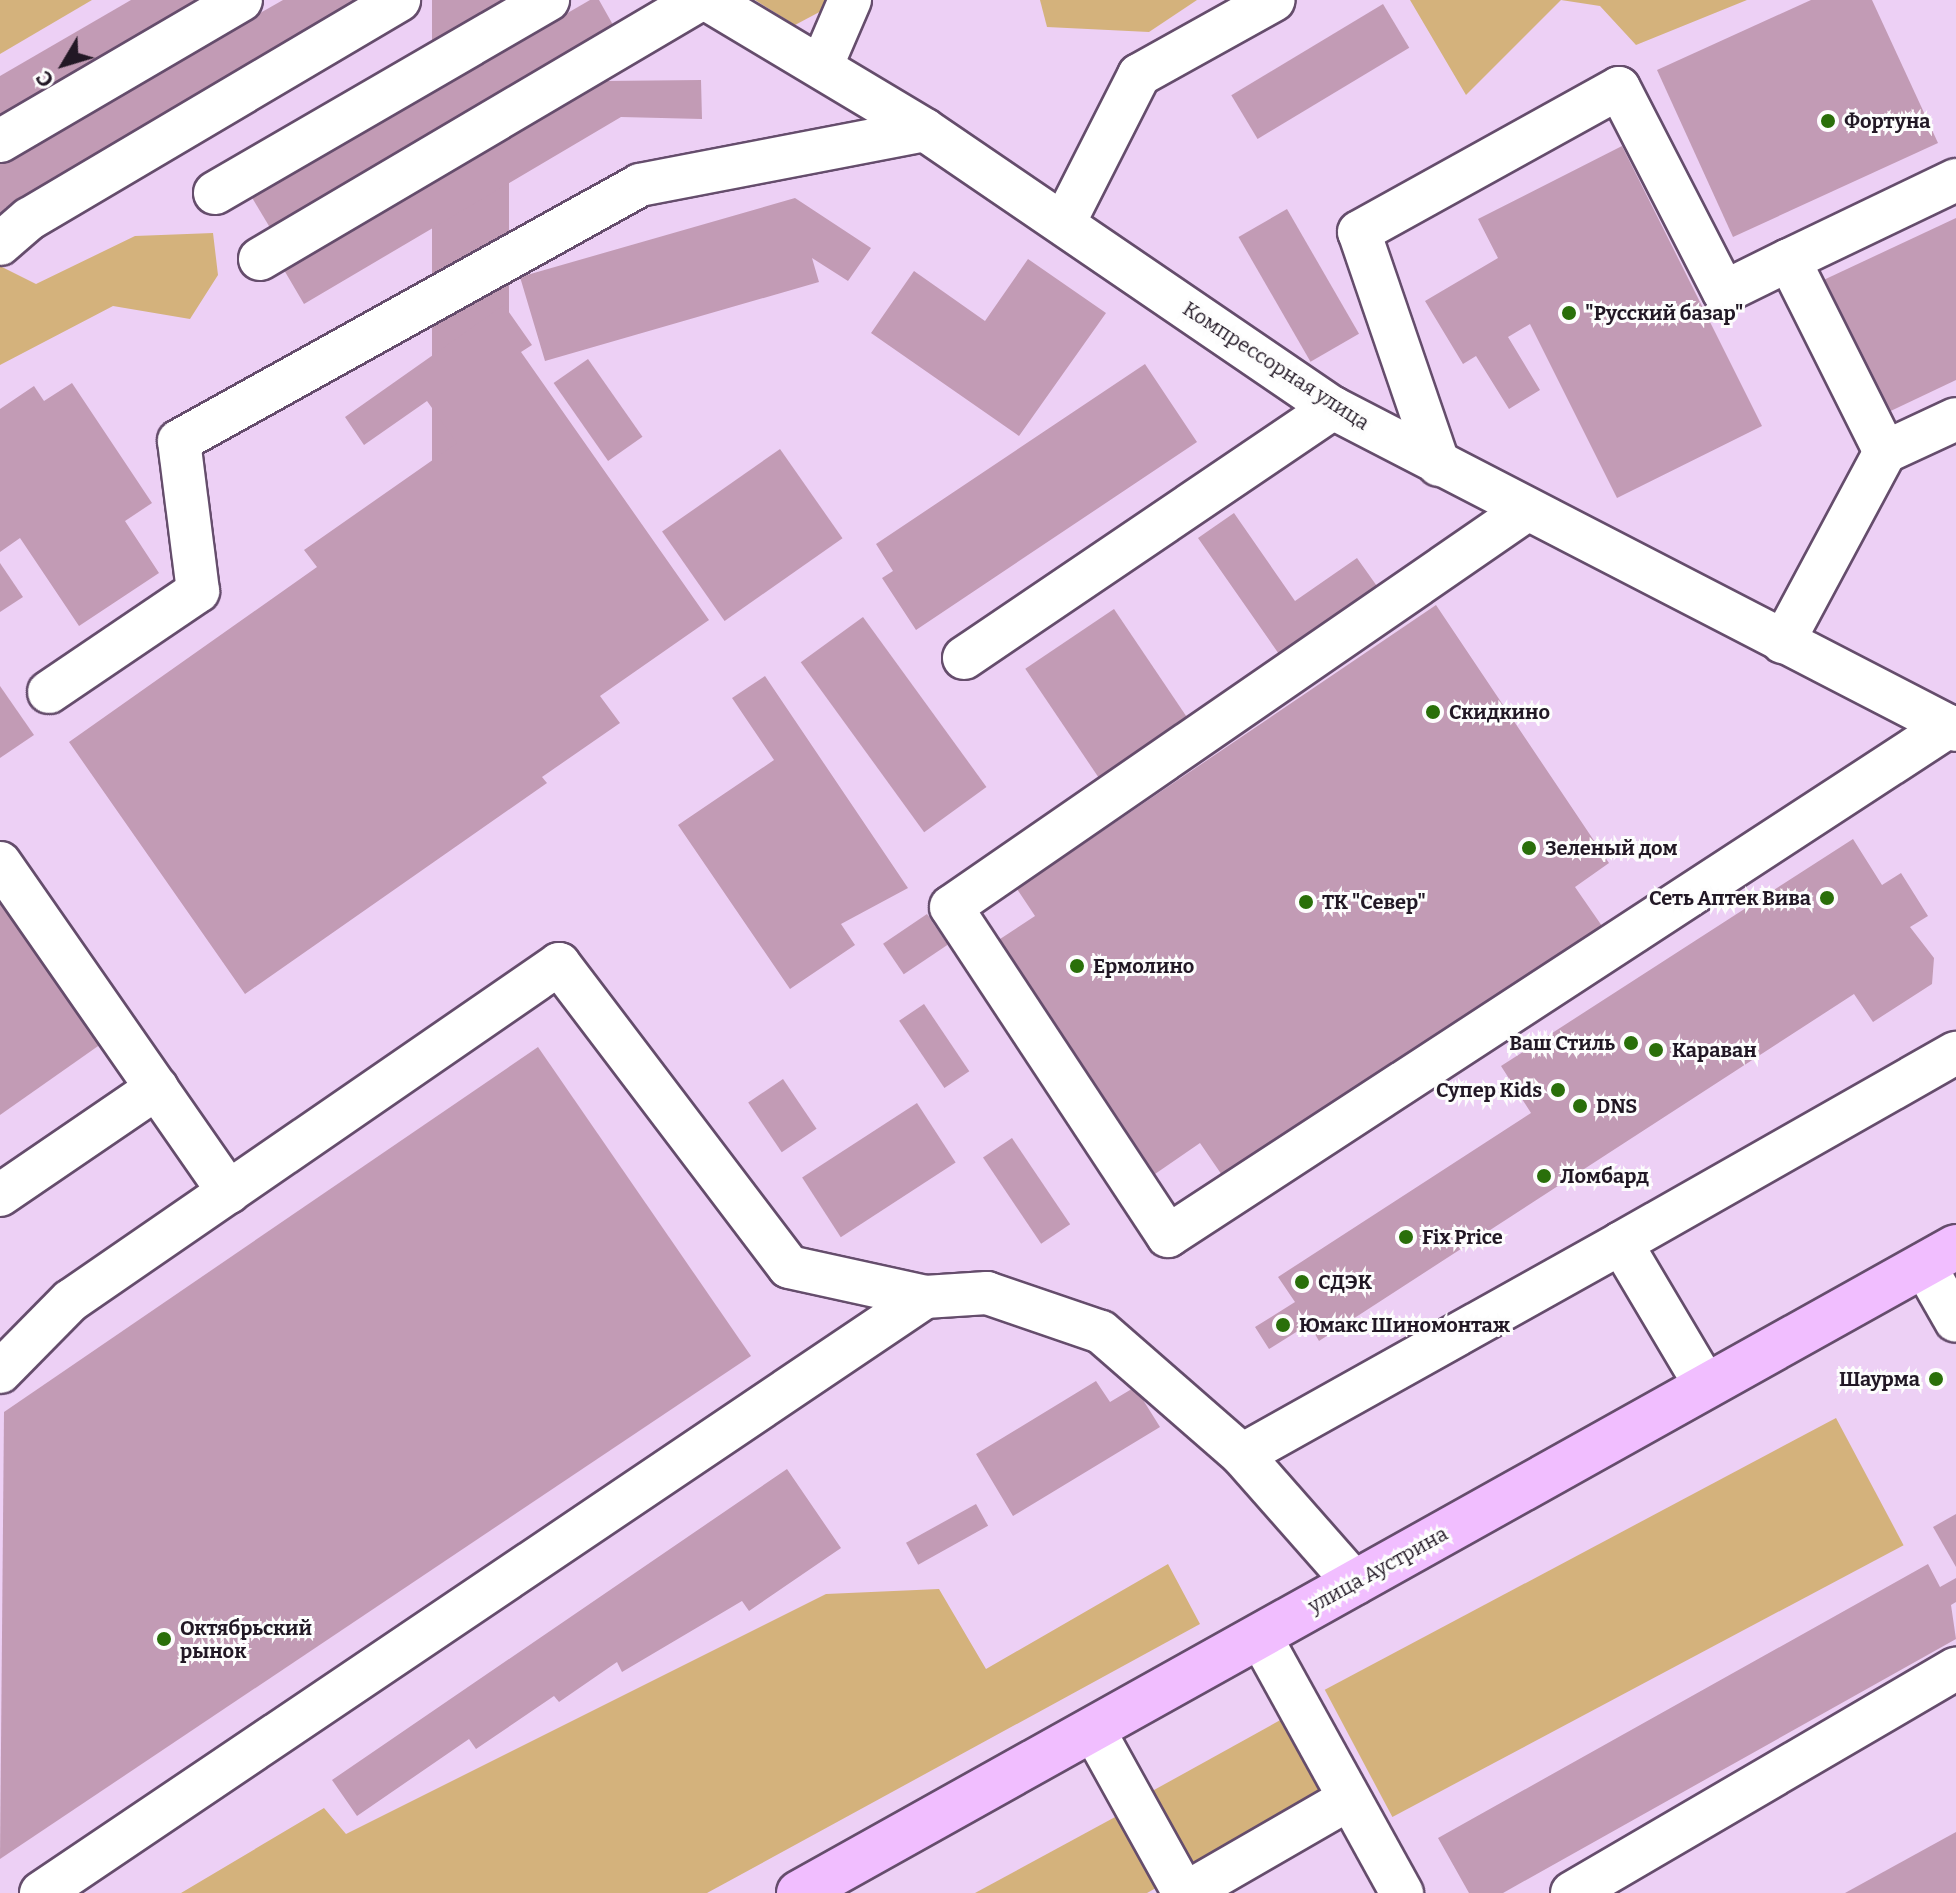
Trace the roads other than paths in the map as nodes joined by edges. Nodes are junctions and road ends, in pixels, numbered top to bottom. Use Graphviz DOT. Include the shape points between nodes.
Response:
graph roads {
  1 [pos="241,0"];
  2 [pos="399,0"];
  3 [pos="548,0"];
  4 [pos="699,0"];
  5 [pos="708,0"];
  6 [pos="850,0"];
  7 [pos="1274,0"];
  8 [pos="822,65"];
  9 [pos="925,130"];
  10 [pos="0,141"];
  11 [pos="1956,180"];
  12 [pos="215,193"];
  13 [pos="1064,223"];
  14 [pos="0,244"];
  15 [pos="260,259"];
  16 [pos="1789,260"];
  17 [pos="1333,408"];
  18 [pos="1956,419"];
  19 [pos="1885,452"];
  20 [pos="1439,465"];
  21 [pos="1525,511"];
  22 [pos="1783,642"];
  23 [pos="964,658"];
  24 [pos="49,692"];
  25 [pos="1953,728"];
  26 [pos="0,863"];
  27 [pos="1956,1053"];
  28 [pos="157,1088"];
  29 [pos="229,1192"];
  30 [pos="0,1195"];
  31 [pos="1621,1243"];
  32 [pos="1940,1256"];
  33 [pos="925,1297"];
  34 [pos="1956,1321"];
  35 [pos="0,1372"];
  36 [pos="1706,1386"];
  37 [pos="1242,1455"];
  38 [pos="1355,1583"];
  39 [pos="1260,1636"];
  40 [pos="1956,1669"];
  41 [pos="1093,1729"];
  42 [pos="1349,1799"];
  43 [pos="41,1893"];
  44 [pos="799,1893"];
  45 [pos="1185,1893"];
  46 [pos="1402,1893"];
  47 [pos="1572,1893"];
  1 -- 10 [label="street"];
  2 -- 14 [label="street" via="29,219"];
  3 -- 12 [label="street"];
  4 -- 15 [label="street"];
  5 -- 8 [label="street, Компрессорная улица"];
  6 -- 8 [label="street"];
  7 -- 13 [label="street" via="1139,75"];
  8 -- 9 [label="street, Компрессорная улица"];
  9 -- 13 [label="street, Компрессорная улица"];
  9 -- 24 [label="street" via="640,185 179,441 198,591"];
  11 -- 16 [label="street"];
  13 -- 17 [label="street, Компрессорная улица"];
  16 -- 19 [label="street"];
  16 -- 20 [label="street" via="1724,292 1619,88 1359,232"];
  17 -- 20 [label="street, Компрессорная улица"];
  17 -- 23 [label="street"];
  18 -- 19 [label="street"];
  19 -- 22 [label="street"];
  20 -- 21 [label="street, Компрессорная улица"];
  21 -- 22 [label="street, Компрессорная улица"];
  21 -- 25 [label="street" via="951,907 1168,1236"];
  22 -- 25 [label="street, Компрессорная улица"];
  26 -- 28 [label="street"];
  27 -- 31 [label="street"];
  28 -- 29 [label="street"];
  28 -- 30 [label="street"];
  29 -- 33 [label="street" via="559,964 789,1267"];
  29 -- 35 [label="street" via="70,1301"];
  31 -- 36 [label="street"];
  31 -- 37 [label="street"];
  32 -- 34 [label="street"];
  32 -- 36 [label="main road, улица Аустрина"];
  33 -- 37 [label="street" via="987,1293 1101,1332"];
  33 -- 43 [label="street"];
  36 -- 38 [label="main road, улица Аустрина"];
  37 -- 38 [label="street"];
  38 -- 39 [label="main road, улица Аустрина"];
  39 -- 41 [label="main road, улица Аустрина"];
  39 -- 42 [label="street"];
  40 -- 47 [label="street"];
  41 -- 44 [label="main road, улица Аустрина"];
  41 -- 45 [label="street"];
  42 -- 45 [label="street"];
  42 -- 46 [label="street"];
}
